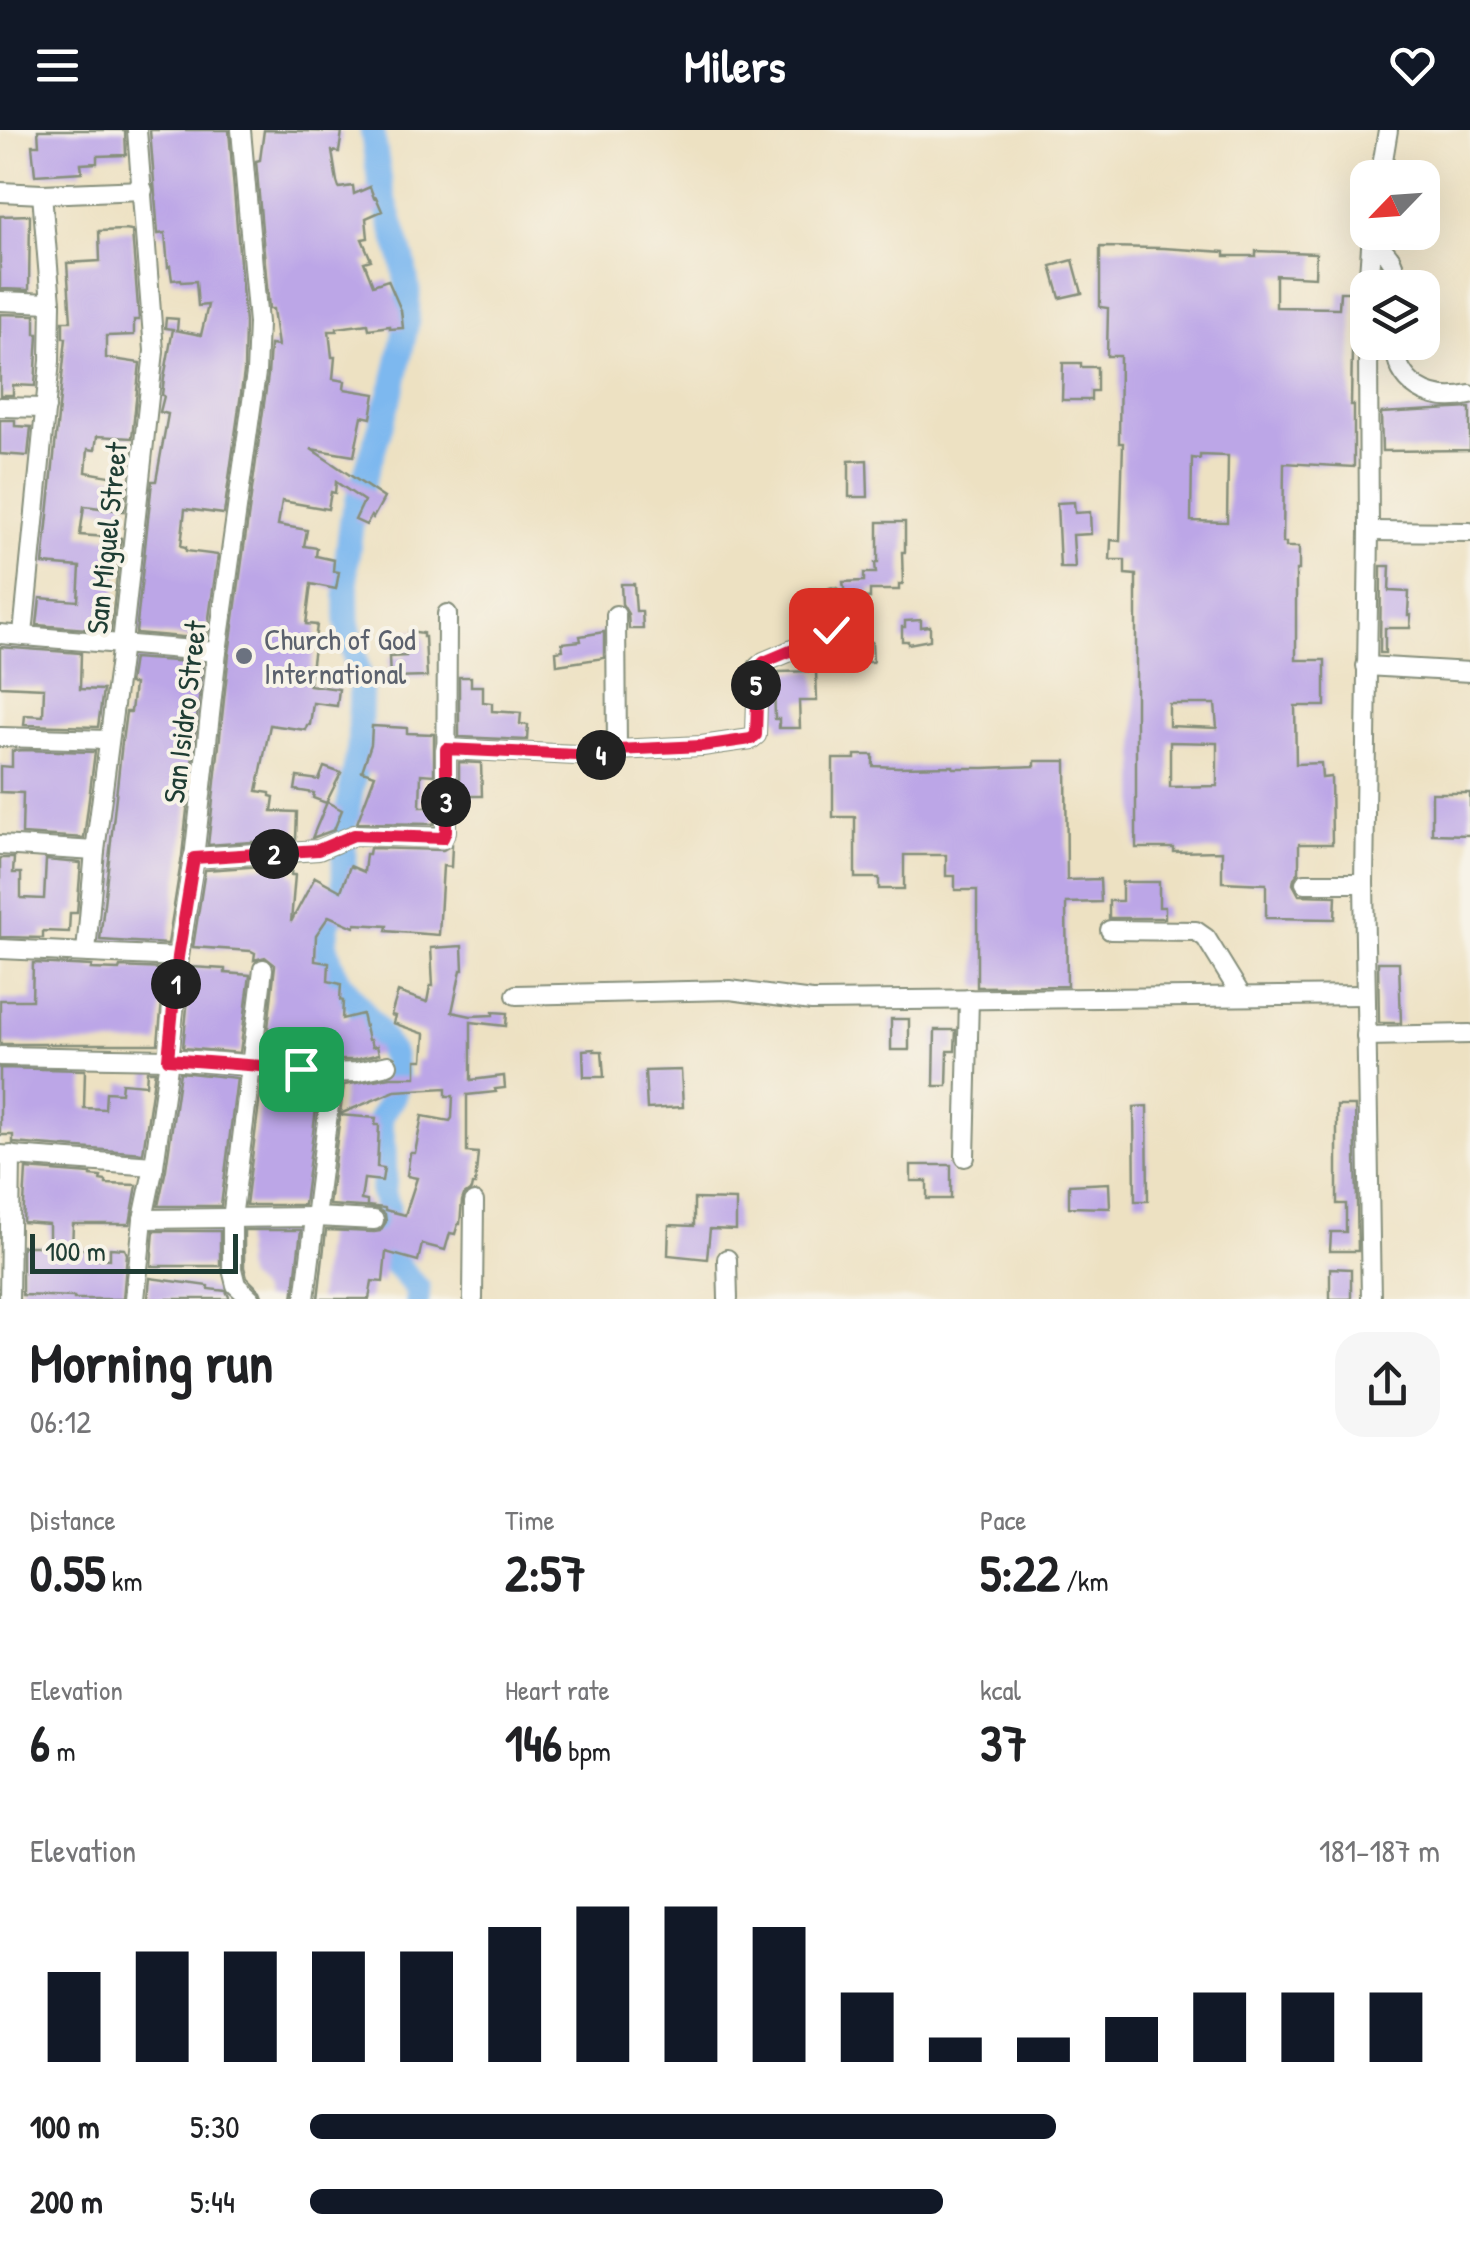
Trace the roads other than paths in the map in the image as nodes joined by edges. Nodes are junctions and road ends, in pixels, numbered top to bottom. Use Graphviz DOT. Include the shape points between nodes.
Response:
graph roads {
  1 [pos="137,130"];
  2 [pos="241,130"];
  3 [pos="1388,130"];
  4 [pos="1383,160"];
  5 [pos="143,190"];
  6 [pos="0,192"];
  7 [pos="42,194"];
  8 [pos="0,301"];
  9 [pos="52,303"];
  10 [pos="1368,360"];
  11 [pos="1396,360"];
  12 [pos="1470,394"];
  13 [pos="0,407"];
  14 [pos="46,408"];
  15 [pos="1369,531"];
  16 [pos="1470,532"];
  17 [pos="833,596"];
  18 [pos="446,614"];
  19 [pos="616,615"];
  20 [pos="0,634"];
  21 [pos="22,634"];
  22 [pos="122,643"];
  23 [pos="217,652"];
  24 [pos="1366,666"];
  25 [pos="1470,672"];
  26 [pos="0,737"];
  27 [pos="108,740"];
  28 [pos="446,749"];
  29 [pos="617,750"];
  30 [pos="0,845"];
  31 [pos="95,851"];
  32 [pos="194,858"];
  33 [pos="1305,882"];
  34 [pos="1364,883"];
  35 [pos="1110,930"];
  36 [pos="0,949"];
  37 [pos="86,952"];
  38 [pos="178,957"];
  39 [pos="263,968"];
  40 [pos="516,995"];
  41 [pos="1241,995"];
  42 [pos="1365,995"];
  43 [pos="969,1000"];
  44 [pos="1470,1034"];
  45 [pos="1366,1036"];
  46 [pos="0,1056"];
  47 [pos="168,1059"];
  48 [pos="388,1065"];
  49 [pos="252,1066"];
  50 [pos="333,1073"];
  51 [pos="5,1155"];
  52 [pos="964,1157"];
  53 [pos="154,1166"];
  54 [pos="474,1202"];
  55 [pos="316,1217"];
  56 [pos="232,1218"];
  57 [pos="144,1219"];
  58 [pos="374,1220"];
  59 [pos="727,1259"];
  60 [pos="10,1299"];
  61 [pos="135,1299"];
  62 [pos="251,1299"];
  63 [pos="305,1299"];
  64 [pos="473,1299"];
  65 [pos="728,1299"];
  66 [pos="1371,1299"];
  1 -- 5 [label="street, San Miguel Street"];
  2 -- 23 [label="street, San Isidro Street" via="258,323"];
  3 -- 4 [label="street"];
  5 -- 7 [label="street"];
  5 -- 22 [label="street, San Miguel Street" via="154,351"];
  6 -- 7 [label="street"];
  7 -- 9 [label="street"];
  8 -- 9 [label="street"];
  9 -- 14 [label="street"];
  10 -- 15 [label="street"];
  11 -- 12 [label="street" via="1410,384 1438,396"];
  13 -- 14 [label="street"];
  14 -- 21 [label="street"];
  15 -- 16 [label="street"];
  15 -- 24 [label="street"];
  17 -- 29 [label="street" via="834,626 826,636 758,668 751,739"];
  18 -- 28 [label="street"];
  19 -- 29 [label="street"];
  20 -- 21 [label="street"];
  21 -- 22 [label="street"];
  22 -- 23 [label="street"];
  22 -- 27 [label="street, San Miguel Street"];
  23 -- 32 [label="street, San Isidro Street"];
  24 -- 25 [label="street"];
  24 -- 34 [label="street"];
  26 -- 27 [label="street"];
  27 -- 31 [label="street, San Miguel Street"];
  28 -- 29 [label="street" via="597,756"];
  28 -- 32 [label="street" via="443,838 345,839 302,853"];
  30 -- 31 [label="street"];
  31 -- 37 [label="street, San Miguel Street"];
  32 -- 38 [label="street, San Isidro Street"];
  33 -- 34 [label="street"];
  34 -- 42 [label="street"];
  35 -- 41 [label="street" via="1196,931"];
  36 -- 37 [label="street"];
  37 -- 38 [label="street"];
  38 -- 47 [label="street, San Isidro Street"];
  39 -- 49 [label="street"];
  40 -- 43 [label="street" via="730,990 812,1001"];
  41 -- 42 [label="street"];
  41 -- 43 [label="street"];
  42 -- 45 [label="street"];
  43 -- 52 [label="street"];
  44 -- 45 [label="street"];
  45 -- 66 [label="street"];
  46 -- 47 [label="street"];
  47 -- 49 [label="street"];
  47 -- 53 [label="street, San Isidro Street"];
  48 -- 50 [label="street"];
  49 -- 50 [label="street"];
  49 -- 56 [label="street"];
  50 -- 55 [label="street"];
  51 -- 53 [label="street"];
  51 -- 60 [label="street"];
  53 -- 57 [label="street, San Isidro Street"];
  54 -- 64 [label="street"];
  55 -- 56 [label="street"];
  55 -- 58 [label="street"];
  55 -- 63 [label="street"];
  56 -- 57 [label="street"];
  56 -- 62 [label="street" via="232,1269 236,1285"];
  57 -- 61 [label="street, San Isidro Street"];
  59 -- 65 [label="street"];
}
